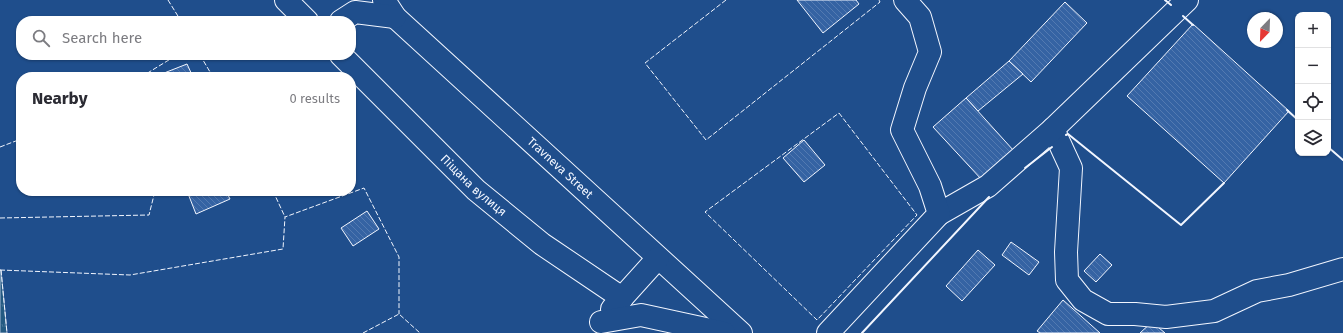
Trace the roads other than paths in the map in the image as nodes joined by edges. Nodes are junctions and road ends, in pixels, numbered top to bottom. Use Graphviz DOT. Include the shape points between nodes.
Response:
graph roads {
  1 [pos="286,0"];
  2 [pos="905,0"];
  3 [pos="1187,0"];
  4 [pos="390,8"];
  5 [pos="345,11"];
  6 [pos="302,16"];
  7 [pos="345,60"];
  8 [pos="1053,128"];
  9 [pos="939,214"];
  10 [pos="658,258"];
  11 [pos="1343,270"];
  12 [pos="622,298"];
  13 [pos="596,328"];
  14 [pos="724,333"];
  15 [pos="741,333"];
  16 [pos="828,333"];
  1 -- 6 [label="street"];
  2 -- 9 [label="street" via="920,17 930,52 902,130 930,186"];
  3 -- 8 [label="street"];
  4 -- 5 [label="street"];
  4 -- 10 [label="street, Travneva Street"];
  7 -- 12 [label="street, Піщана вулиця" via="476,190 542,244"];
  8 -- 9 [label="street" via="988,186"];
  8 -- 11 [label="street" via="1071,168 1067,280 1083,300 1108,314 1166,317 1214,311 1257,291 1288,286"];
  9 -- 16 [label="street"];
  10 -- 12 [label="street"];
  10 -- 15 [label="street, Travneva Street"];
  12 -- 13 [label="street"];
  13 -- 14 [label="street" via="641,315"];
}
